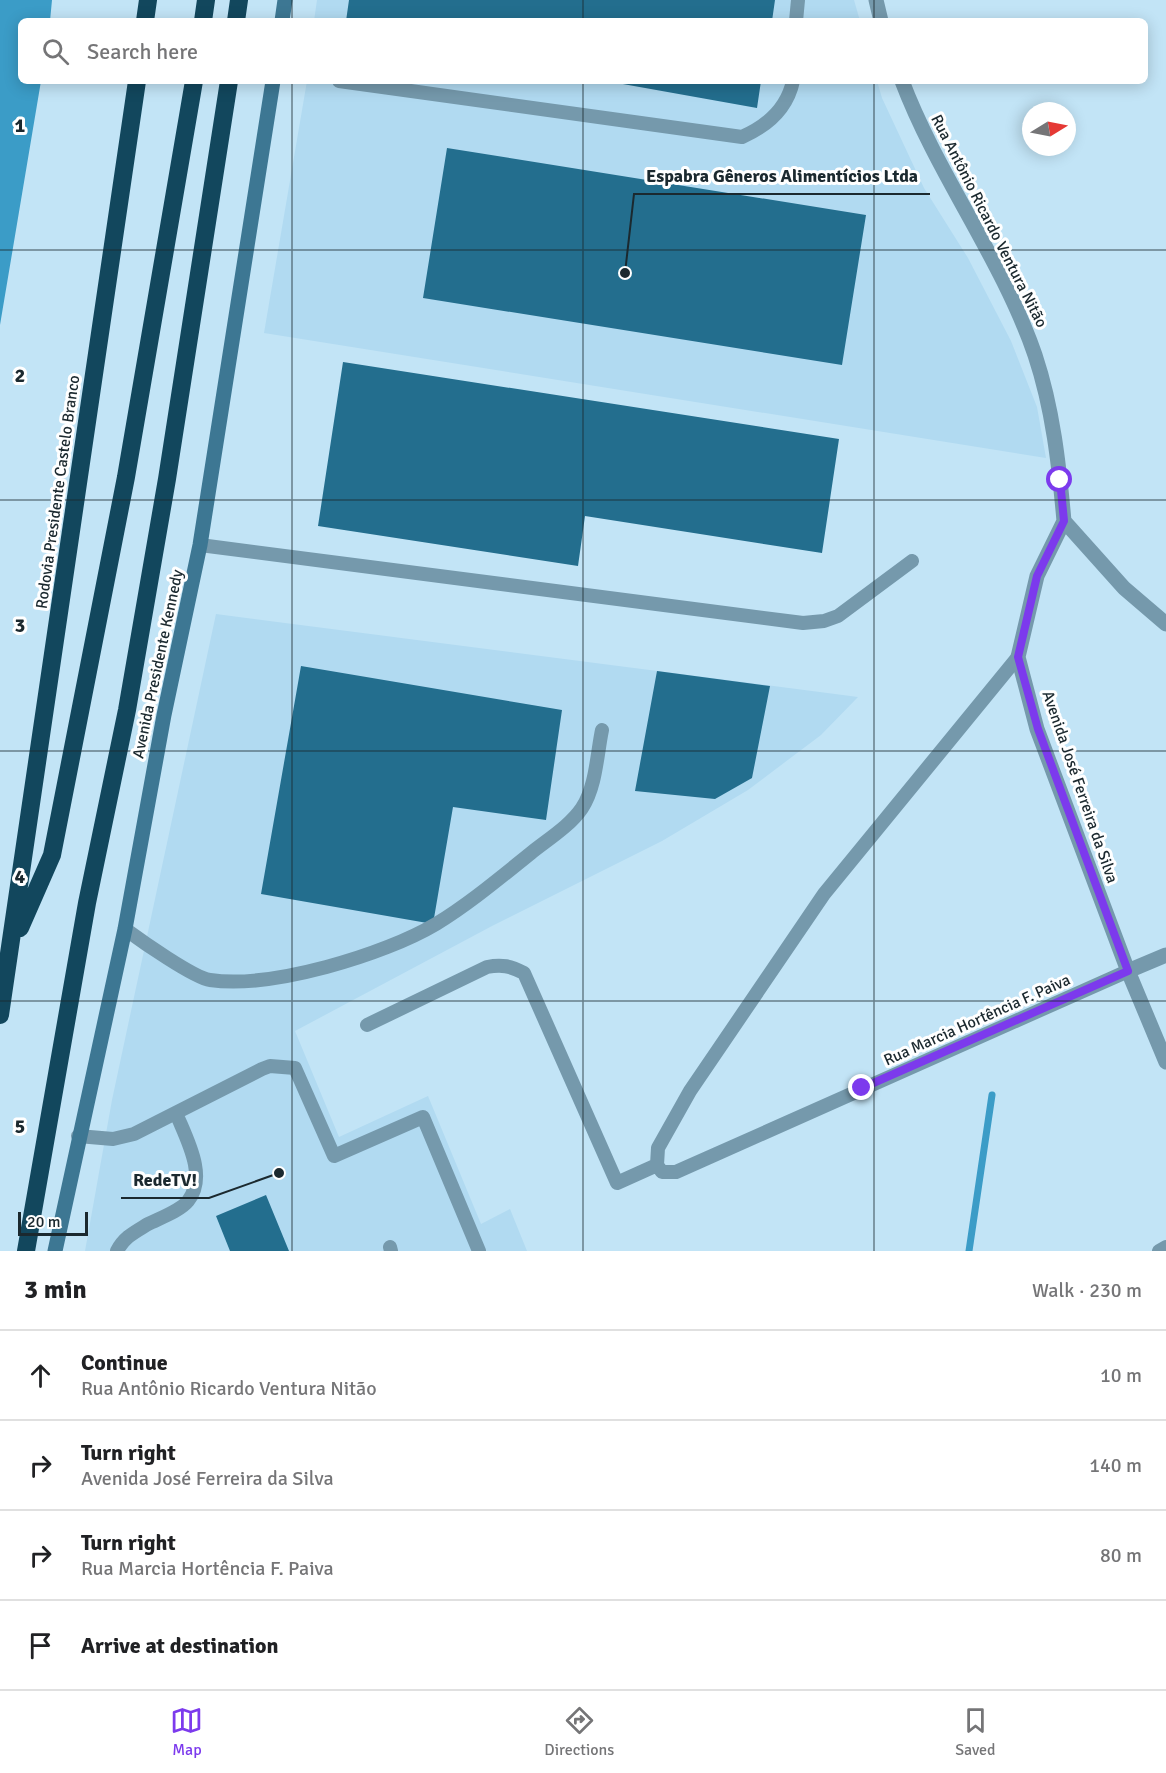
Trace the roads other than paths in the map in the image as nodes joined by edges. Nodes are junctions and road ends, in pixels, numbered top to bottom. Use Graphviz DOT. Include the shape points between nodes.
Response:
graph roads {
  1 [pos="147,0"];
  2 [pos="206,0"];
  3 [pos="239,0"];
  4 [pos="285,0"];
  5 [pos="798,0"];
  6 [pos="876,0"];
  7 [pos="145,18"];
  8 [pos="203,18"];
  9 [pos="236,18"];
  10 [pos="282,18"];
  11 [pos="796,18"];
  12 [pos="880,18"];
  13 [pos="137,84"];
  14 [pos="193,84"];
  15 [pos="229,84"];
  16 [pos="273,84"];
  17 [pos="361,84"];
  18 [pos="792,84"];
  19 [pos="903,84"];
  20 [pos="1064,521"];
  21 [pos="200,545"];
  22 [pos="912,561"];
  23 [pos="1166,624"];
  24 [pos="1018,657"];
  25 [pos="602,730"];
  26 [pos="124,929"];
  27 [pos="10,949"];
  28 [pos="1166,955"];
  29 [pos="1128,971"];
  30 [pos="0,1015"];
  31 [pos="367,1025"];
  32 [pos="1166,1062"];
  33 [pos="176,1113"];
  34 [pos="78,1136"];
  35 [pos="657,1165"];
  36 [pos="1166,1248"];
  37 [pos="26,1251"];
  38 [pos="55,1251"];
  39 [pos="117,1251"];
  40 [pos="479,1251"];
  41 [pos="1159,1251"];
  1 -- 7 [label="highway"];
  2 -- 8 [label="highway"];
  3 -- 9 [label="highway"];
  4 -- 10 [label="main road"];
  5 -- 11 [label="lane"];
  6 -- 12 [label="street"];
  13 -- 27 [label="highway, Rodovia Presidente Castelo Branco"];
  14 -- 27 [label="highway" via="126,477 52,855"];
  15 -- 37 [label="highway" via="127,710 83,927"];
  16 -- 21 [label="main road, Avenida Presidente Kennedy"];
  17 -- 18 [label="lane" via="742,137 760,130 778,113"];
  19 -- 20 [label="street, Rua Antônio Ricardo Ventura Nitão" via="931,150 977,232 1034,353 1054,430"];
  20 -- 23 [label="street" via="1124,588"];
  20 -- 24 [label="street, Avenida José Ferreira da Silva" via="1037,576"];
  21 -- 22 [label="lane" via="803,623 838,616"];
  21 -- 26 [label="main road, Avenida Presidente Kennedy"];
  24 -- 29 [label="street, Avenida José Ferreira da Silva" via="1038,729"];
  24 -- 35 [label="lane" via="824,894 690,1091 658,1148"];
  25 -- 26 [label="lane" via="589,792 576,816 437,923 392,945 294,974 258,980 207,980"];
  26 -- 34 [label="main road, Avenida Presidente Kennedy"];
  27 -- 30 [label="highway, Rodovia Presidente Castelo Branco"];
  28 -- 29 [label="street"];
  29 -- 32 [label="street, Avenida José Ferreira da Silva"];
  29 -- 35 [label="lane, Rua Marcia Hortência F. Paiva" via="676,1172 662,1172"];
  31 -- 35 [label="lane" via="487,968 501,964 513,967 524,973 617,1183"];
  33 -- 34 [label="lane" via="122,1138"];
  33 -- 39 [label="lane" via="191,1151 196,1188 187,1202 130,1234"];
  33 -- 40 [label="lane" via="262,1069 279,1066 295,1068 334,1156 423,1117"];
  34 -- 38 [label="main road, Avenida Presidente Kennedy"];
  36 -- 41 [label="lane"];
}
